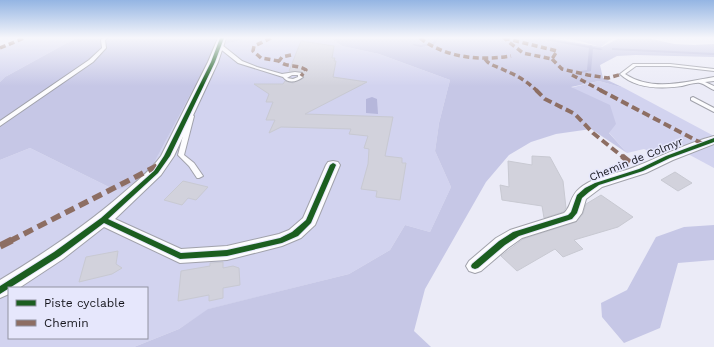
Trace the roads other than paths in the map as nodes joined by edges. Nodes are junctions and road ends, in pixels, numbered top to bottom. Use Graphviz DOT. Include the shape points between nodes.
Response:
graph roads {
  1 [pos="98,54"];
  2 [pos="215,54"];
  3 [pos="233,54"];
  4 [pos="714,70"];
  5 [pos="285,76"];
  6 [pos="714,79"];
  7 [pos="699,81"];
  8 [pos="714,88"];
  9 [pos="197,93"];
  10 [pos="693,99"];
  11 [pos="714,110"];
  12 [pos="0,124"];
  13 [pos="714,140"];
  14 [pos="333,165"];
  15 [pos="199,176"];
  16 [pos="103,220"];
  17 [pos="474,266"];
  18 [pos="0,290"];
  1 -- 12 [label="lane"];
  2 -- 9 [label="street"];
  3 -- 5 [label="lane" via="240,62"];
  4 -- 7 [label="lane" via="670,65 635,66 622,74 642,85 660,86"];
  6 -- 7 [label="lane"];
  7 -- 8 [label="lane"];
  9 -- 15 [label="lane" via="181,155"];
  9 -- 16 [label="street" via="167,156 156,172"];
  10 -- 11 [label="lane"];
  13 -- 17 [label="street, Chemin de Colmyr" via="668,156 641,170 597,184 579,197 574,213 570,217 516,234"];
  14 -- 16 [label="street" via="309,221 295,234 282,240 227,253 180,256"];
  16 -- 18 [label="street" via="57,254"];
}
